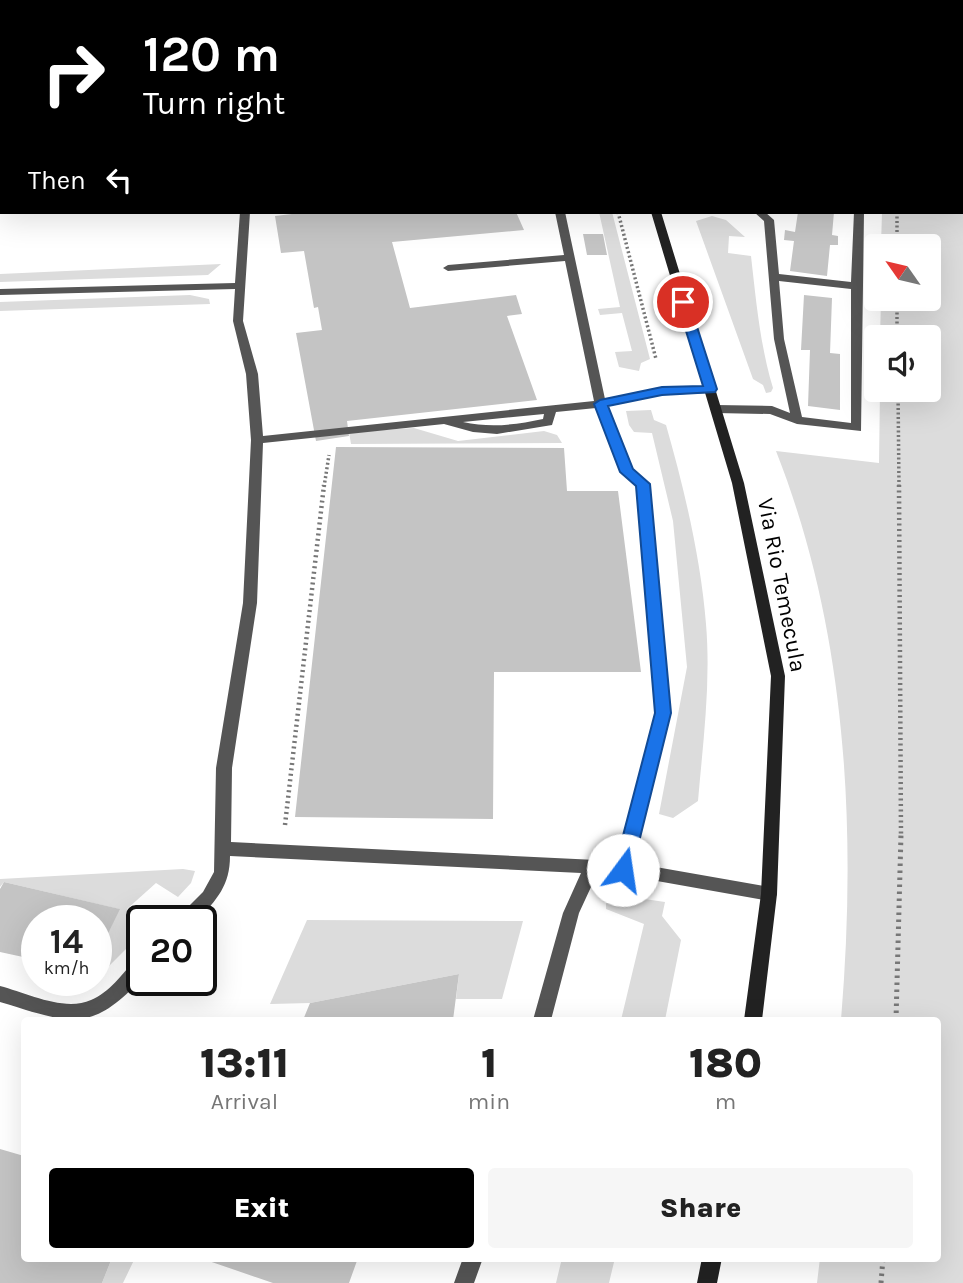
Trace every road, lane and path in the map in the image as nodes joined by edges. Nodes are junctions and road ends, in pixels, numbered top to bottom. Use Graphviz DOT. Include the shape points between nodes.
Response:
graph roads {
  1 [pos="246,214"];
  2 [pos="560,214"];
  3 [pos="619,214"];
  4 [pos="657,214"];
  5 [pos="762,214"];
  6 [pos="859,214"];
  7 [pos="897,214"];
  8 [pos="897,234"];
  9 [pos="569,258"];
  10 [pos="448,268"];
  11 [pos="775,277"];
  12 [pos="240,286"];
  13 [pos="856,286"];
  14 [pos="0,292"];
  15 [pos="656,359"];
  16 [pos="710,389"];
  17 [pos="898,402"];
  18 [pos="600,404"];
  19 [pos="716,409"];
  20 [pos="797,420"];
  21 [pos="257,440"];
  22 [pos="329,453"];
  23 [pos="223,848"];
  24 [pos="288,854"];
  25 [pos="592,866"];
  26 [pos="623,870"];
  27 [pos="769,894"];
  28 [pos="201,905"];
  29 [pos="126,982"];
  30 [pos="0,994"];
  31 [pos="543,1017"];
  32 [pos="753,1017"];
  33 [pos="896,1017"];
  34 [pos="472,1262"];
  35 [pos="711,1262"];
  36 [pos="883,1262"];
  37 [pos="464,1283"];
  38 [pos="707,1283"];
  39 [pos="881,1283"];
  1 -- 12 [label="lane"];
  2 -- 9 [label="lane"];
  3 -- 15 [label="path"];
  4 -- 16 [label="street, Via Rio Temecula"];
  5 -- 11 [label="lane" via="769,220"];
  6 -- 13 [label="lane"];
  7 -- 8 [label="path"];
  9 -- 10 [label="lane"];
  9 -- 18 [label="lane"];
  11 -- 13 [label="lane"];
  11 -- 20 [label="lane" via="779,339"];
  12 -- 14 [label="lane"];
  12 -- 21 [label="lane" via="238,321 252,374"];
  13 -- 20 [label="lane" via="857,428"];
  16 -- 18 [label="lane" via="662,391"];
  16 -- 19 [label="street, Via Rio Temecula"];
  17 -- 33 [label="path" via="901,874"];
  18 -- 21 [label="lane" via="551,408 548,422 517,429 477,431 438,419"];
  18 -- 26 [label="lane" via="627,472 643,484 663,713"];
  19 -- 20 [label="lane" via="772,410"];
  19 -- 27 [label="street, Via Rio Temecula" via="738,483 778,676"];
  21 -- 23 [label="lane" via="250,603 223,768"];
  22 -- 24 [label="path" via="284,821"];
  23 -- 24 [label="lane"];
  23 -- 28 [label="lane" via="222,873"];
  24 -- 25 [label="lane"];
  25 -- 26 [label="lane"];
  25 -- 31 [label="lane" via="571,913"];
  26 -- 27 [label="lane"];
  27 -- 32 [label="street, Via Rio Temecula"];
  29 -- 30 [label="lane" via="93,1009 69,1013"];
  34 -- 37 [label="lane"];
  35 -- 38 [label="street"];
  36 -- 39 [label="path"];
}
